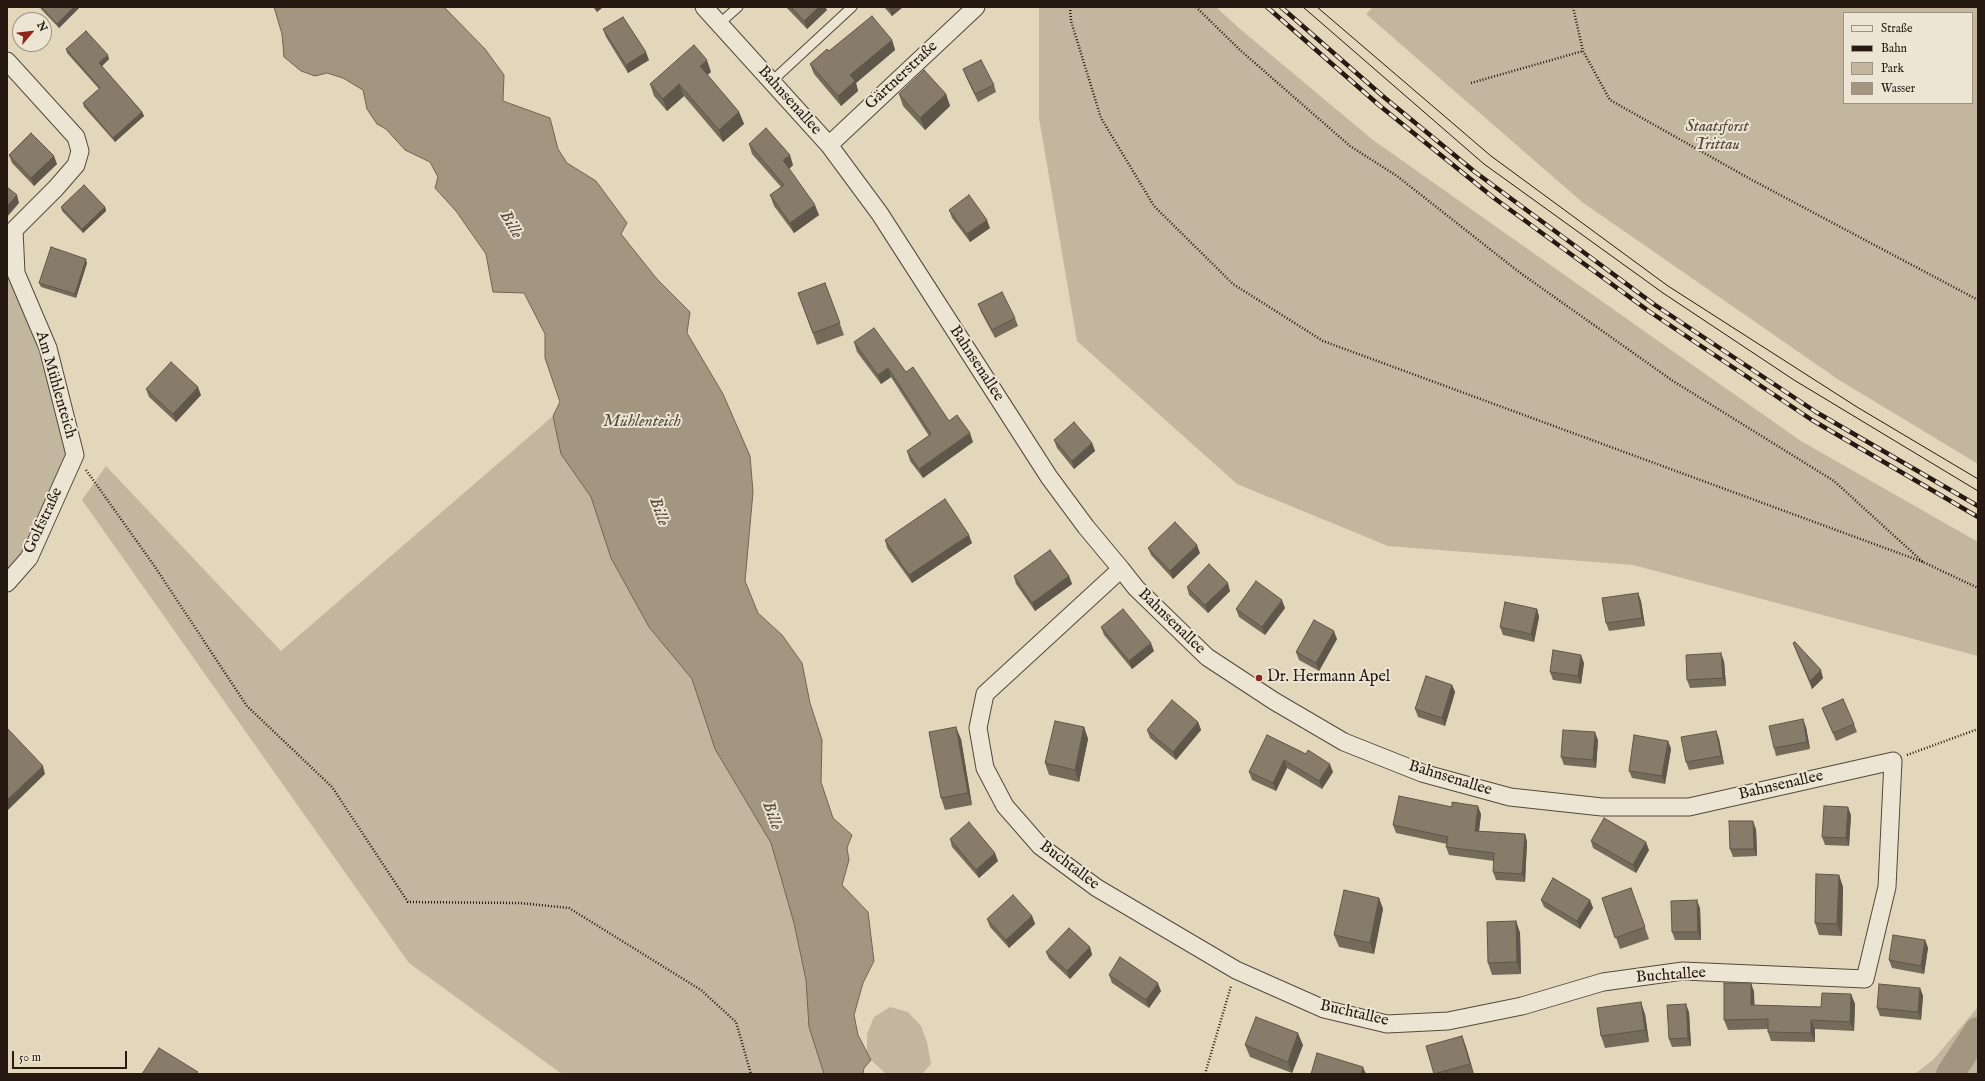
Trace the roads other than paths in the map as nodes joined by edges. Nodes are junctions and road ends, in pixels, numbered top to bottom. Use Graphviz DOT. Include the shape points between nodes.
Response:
graph roads {
  1 [pos="704,7"];
  2 [pos="738,7"];
  3 [pos="852,7"];
  4 [pos="976,7"];
  5 [pos="719,24"];
  6 [pos="7,61"];
  7 [pos="771,82"];
  8 [pos="829,145"];
  9 [pos="75,455"];
  10 [pos="1121,569"];
  11 [pos="7,583"];
  12 [pos="1893,761"];
  1 -- 5 [label="street, Bahnsenallee"];
  2 -- 5 [label="lane"];
  3 -- 7 [label="lane"];
  4 -- 8 [label="street, Gärtnerstraße"];
  5 -- 7 [label="street, Bahnsenallee"];
  6 -- 9 [label="street, Am Mühlenteich" via="76,137 80,151 76,165 14,230 16,273 48,348"];
  7 -- 8 [label="street, Bahnsenallee"];
  8 -- 10 [label="street, Bahnsenallee" via="880,214 1049,477"];
  9 -- 11 [label="street, Golfstraße" via="29,558"];
  10 -- 12 [label="street, Bahnsenallee" via="1136,588 1207,656 1280,705 1344,742 1422,773 1510,797 1602,807 1690,807"];
  10 -- 12 [label="street, Buchtallee" via="985,694 978,728 985,768 1005,806 1040,846 1097,888 1236,970 1324,1009 1387,1024 1448,1021 1522,1006 1604,982 1683,971 1865,979 1886,887"];
}
